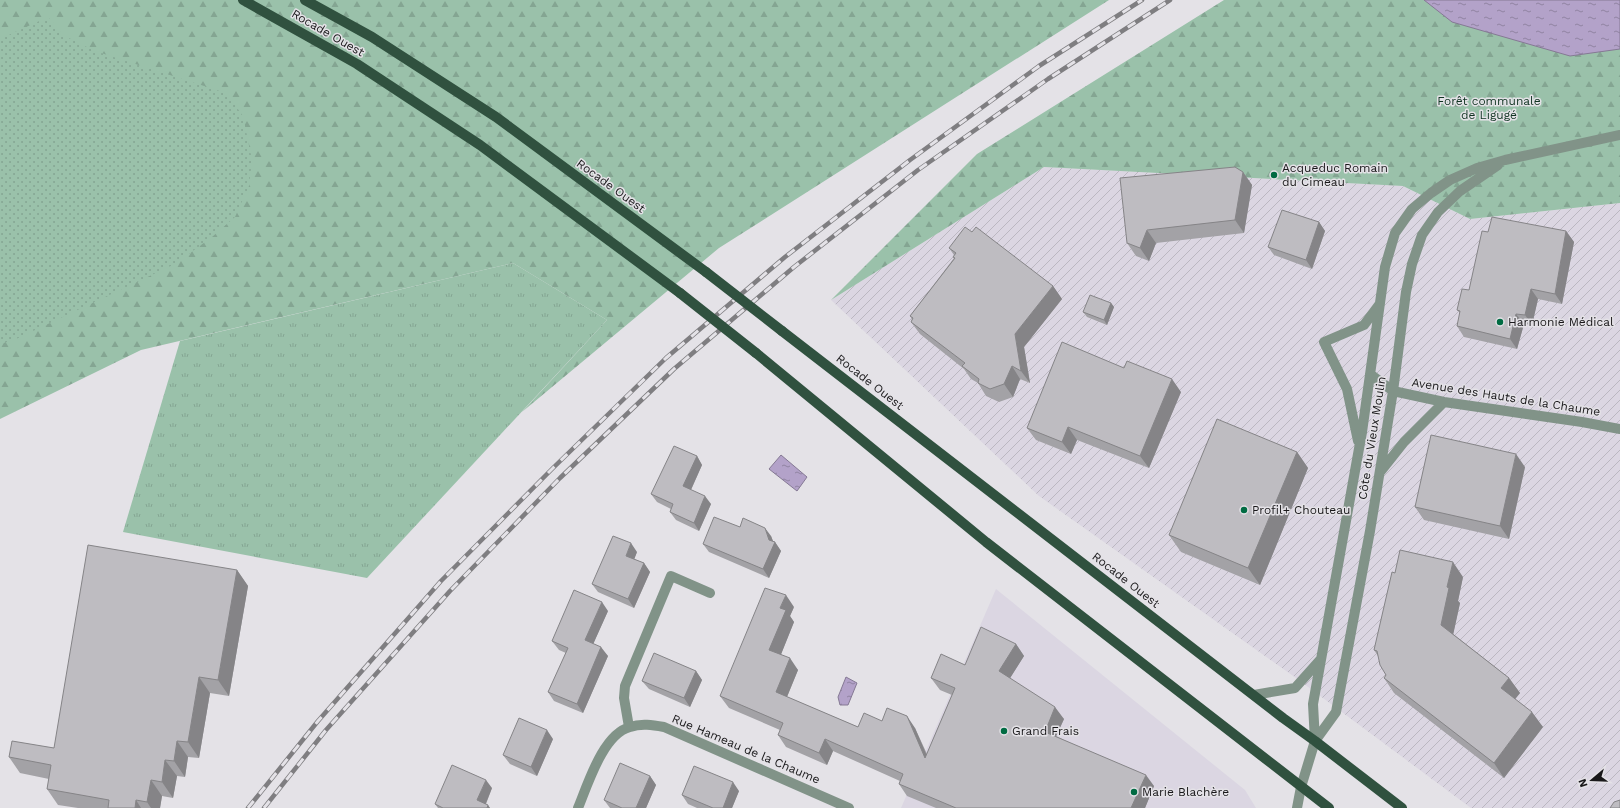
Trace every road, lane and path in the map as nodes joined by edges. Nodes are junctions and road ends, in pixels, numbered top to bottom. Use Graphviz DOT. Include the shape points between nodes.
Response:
graph roads {
  1 [pos="243,0"];
  2 [pos="305,0"];
  3 [pos="1620,135"];
  4 [pos="1505,160"];
  5 [pos="1380,304"];
  6 [pos="1370,374"];
  7 [pos="1393,391"];
  8 [pos="1444,402"];
  9 [pos="1620,429"];
  10 [pos="1359,449"];
  11 [pos="1380,473"];
  12 [pos="710,593"];
  13 [pos="1320,660"];
  14 [pos="1254,695"];
  15 [pos="629,727"];
  16 [pos="1315,741"];
  17 [pos="1301,786"];
  18 [pos="578,808"];
  19 [pos="849,808"];
  20 [pos="1297,808"];
  21 [pos="1329,808"];
  22 [pos="1402,808"];
  1 -- 17 [label="main road, Rocade Ouest, bridge" via="357,64 480,145 680,292 986,542"];
  2 -- 14 [label="main road, Rocade Ouest, bridge" via="372,37 496,117 706,272"];
  3 -- 4 [label="street, Côte du Vieux Moulin"];
  4 -- 5 [label="street, Côte du Vieux Moulin" via="1477,168 1450,180 1412,209 1395,233 1385,267"];
  4 -- 7 [label="street, Côte du Vieux Moulin" via="1460,191 1438,212 1422,235 1406,292"];
  5 -- 6 [label="street, Côte du Vieux Moulin"];
  5 -- 10 [label="street" via="1364,325 1324,342 1347,389"];
  6 -- 7 [label="street, Avenue des Hauts de la Chaume"];
  6 -- 10 [label="street, Côte du Vieux Moulin"];
  7 -- 8 [label="street, Avenue des Hauts de la Chaume"];
  7 -- 11 [label="street, Côte du Vieux Moulin"];
  8 -- 9 [label="street, Avenue des Hauts de la Chaume"];
  8 -- 11 [label="street" via="1404,442"];
  10 -- 13 [label="street, Côte du Vieux Moulin"];
  11 -- 16 [label="street, Côte du Vieux Moulin" via="1336,712"];
  12 -- 15 [label="street" via="671,576 625,686 624,698"];
  13 -- 14 [label="street" via="1295,688"];
  13 -- 16 [label="street, Côte du Vieux Moulin" via="1313,704"];
  14 -- 16 [label="main road, Rocade Ouest"];
  15 -- 18 [label="street" via="603,749"];
  15 -- 19 [label="street, Rue Hameau de la Chaume" via="664,727"];
  16 -- 17 [label="street"];
  16 -- 22 [label="main road, Rocade Ouest"];
  17 -- 20 [label="street"];
  17 -- 21 [label="main road, Rocade Ouest"];
}
